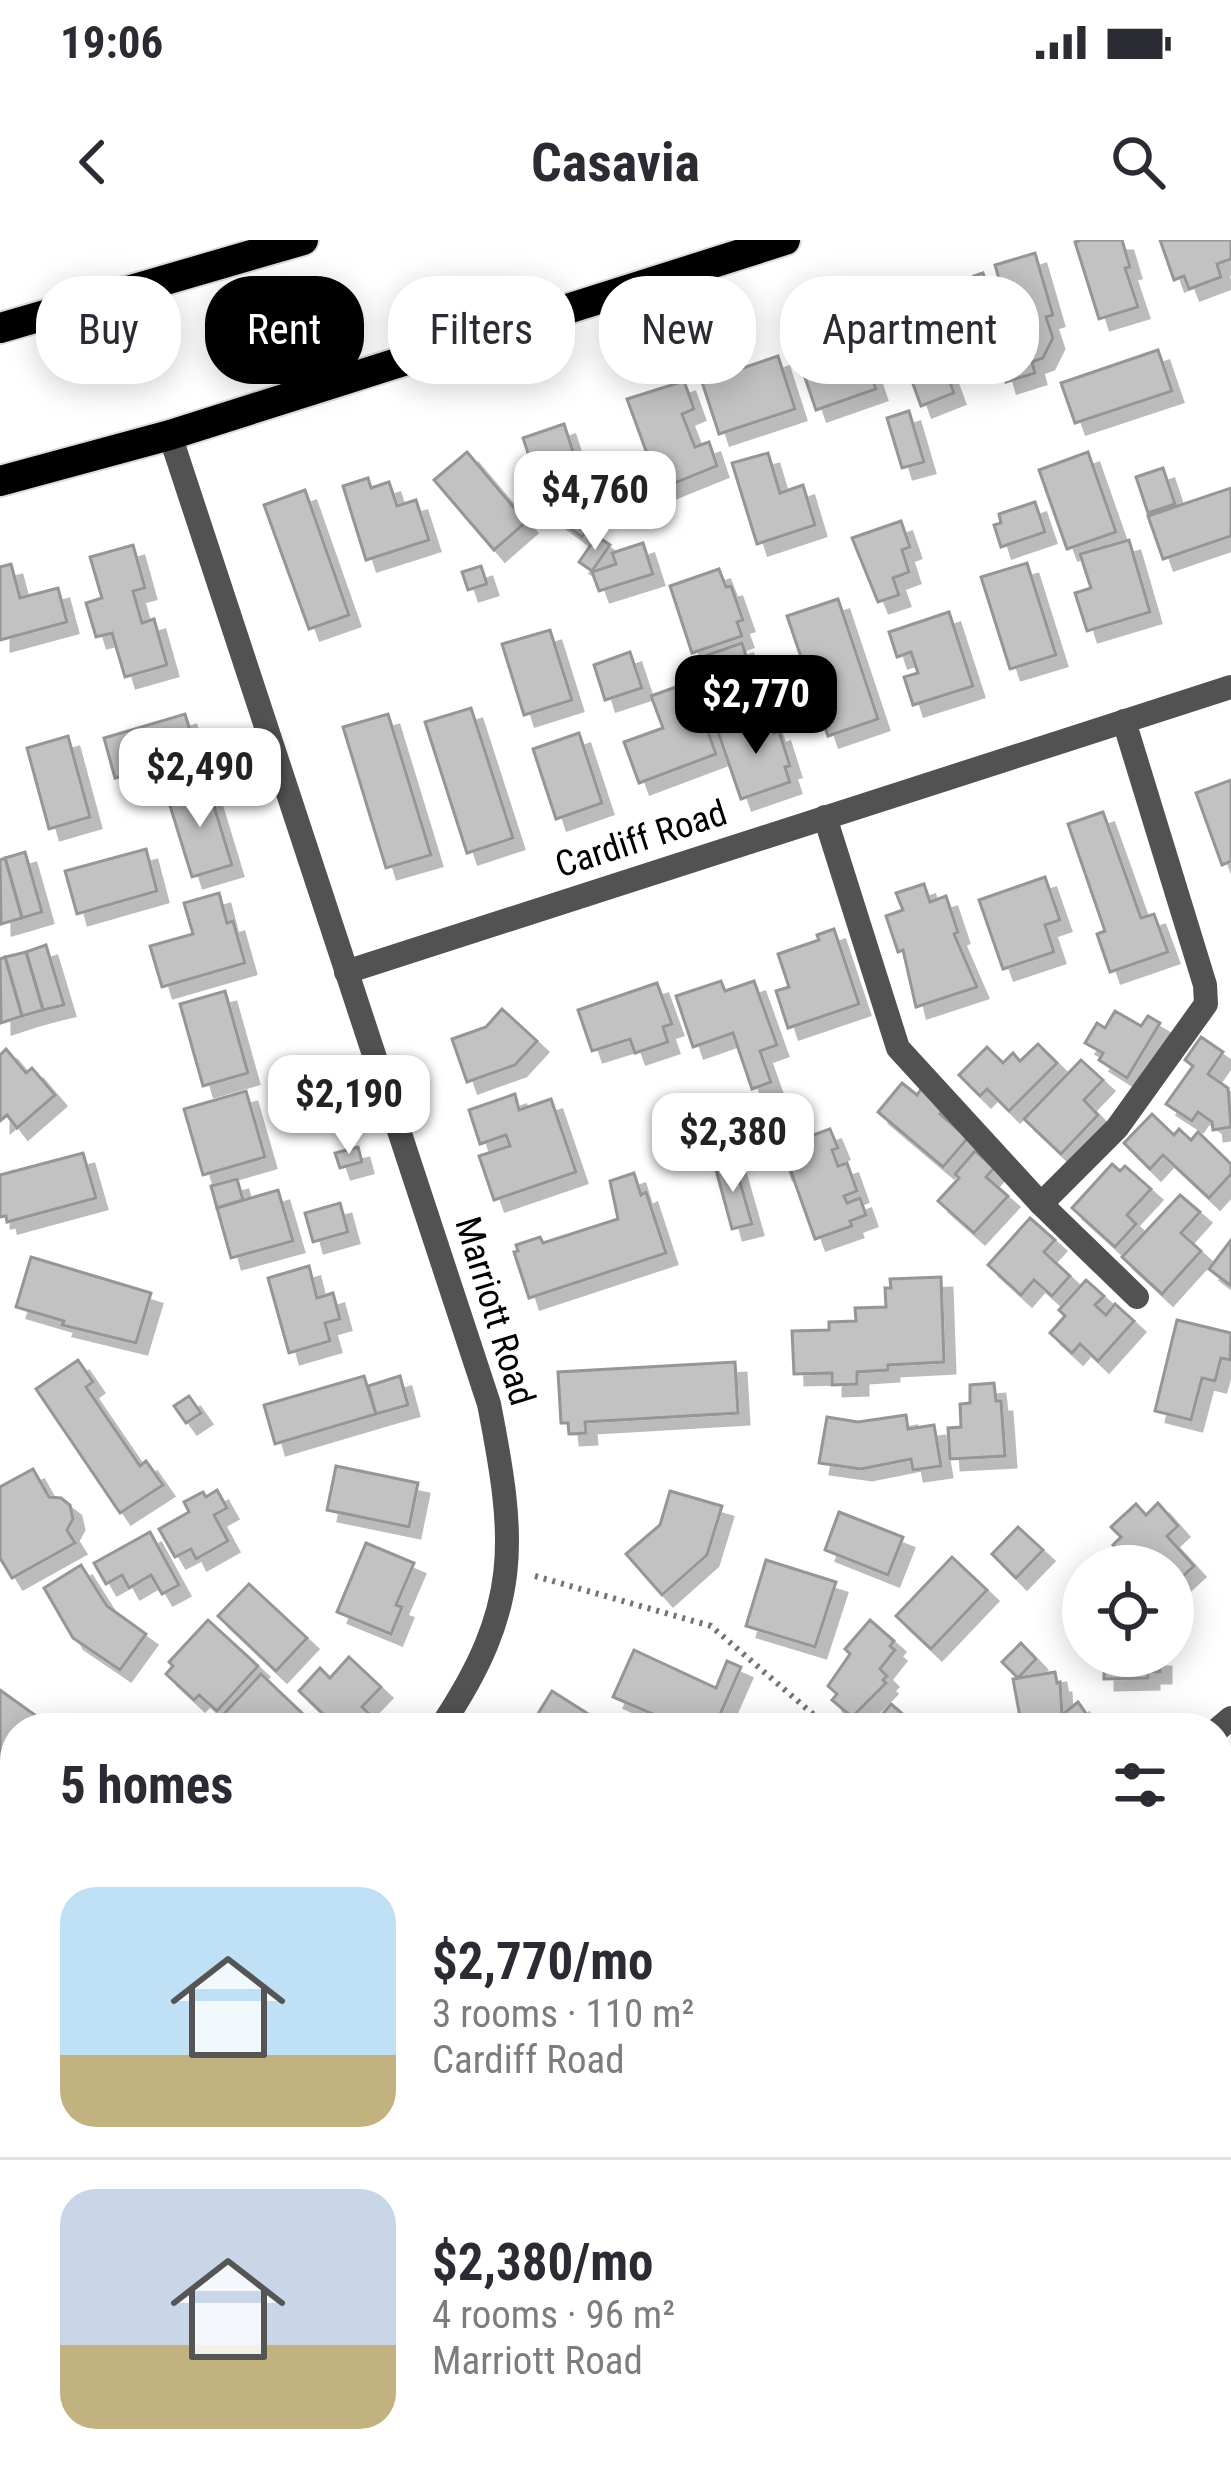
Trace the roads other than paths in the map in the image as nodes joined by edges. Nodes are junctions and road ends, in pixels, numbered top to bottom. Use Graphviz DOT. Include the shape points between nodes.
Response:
graph roads {
  1 [pos="303,240"];
  2 [pos="785,240"];
  3 [pos="0,328"];
  4 [pos="170,435"];
  5 [pos="0,482"];
  6 [pos="1231,687"];
  7 [pos="1124,721"];
  8 [pos="825,817"];
  9 [pos="346,971"];
  10 [pos="1041,1204"];
  11 [pos="1137,1298"];
  12 [pos="450,1713"];
  1 -- 3 [label="main road"];
  2 -- 4 [label="main road"];
  4 -- 5 [label="main road"];
  4 -- 9 [label="street, Marriott Road"];
  6 -- 7 [label="street, Cardiff Road"];
  7 -- 8 [label="street, Cardiff Road"];
  7 -- 10 [label="street" via="1206,1004 1117,1128"];
  8 -- 9 [label="street, Cardiff Road"];
  8 -- 10 [label="street" via="898,1048"];
  9 -- 12 [label="street, Marriott Road" via="490,1404 508,1498 508,1568 490,1644"];
  10 -- 11 [label="street"];
}
